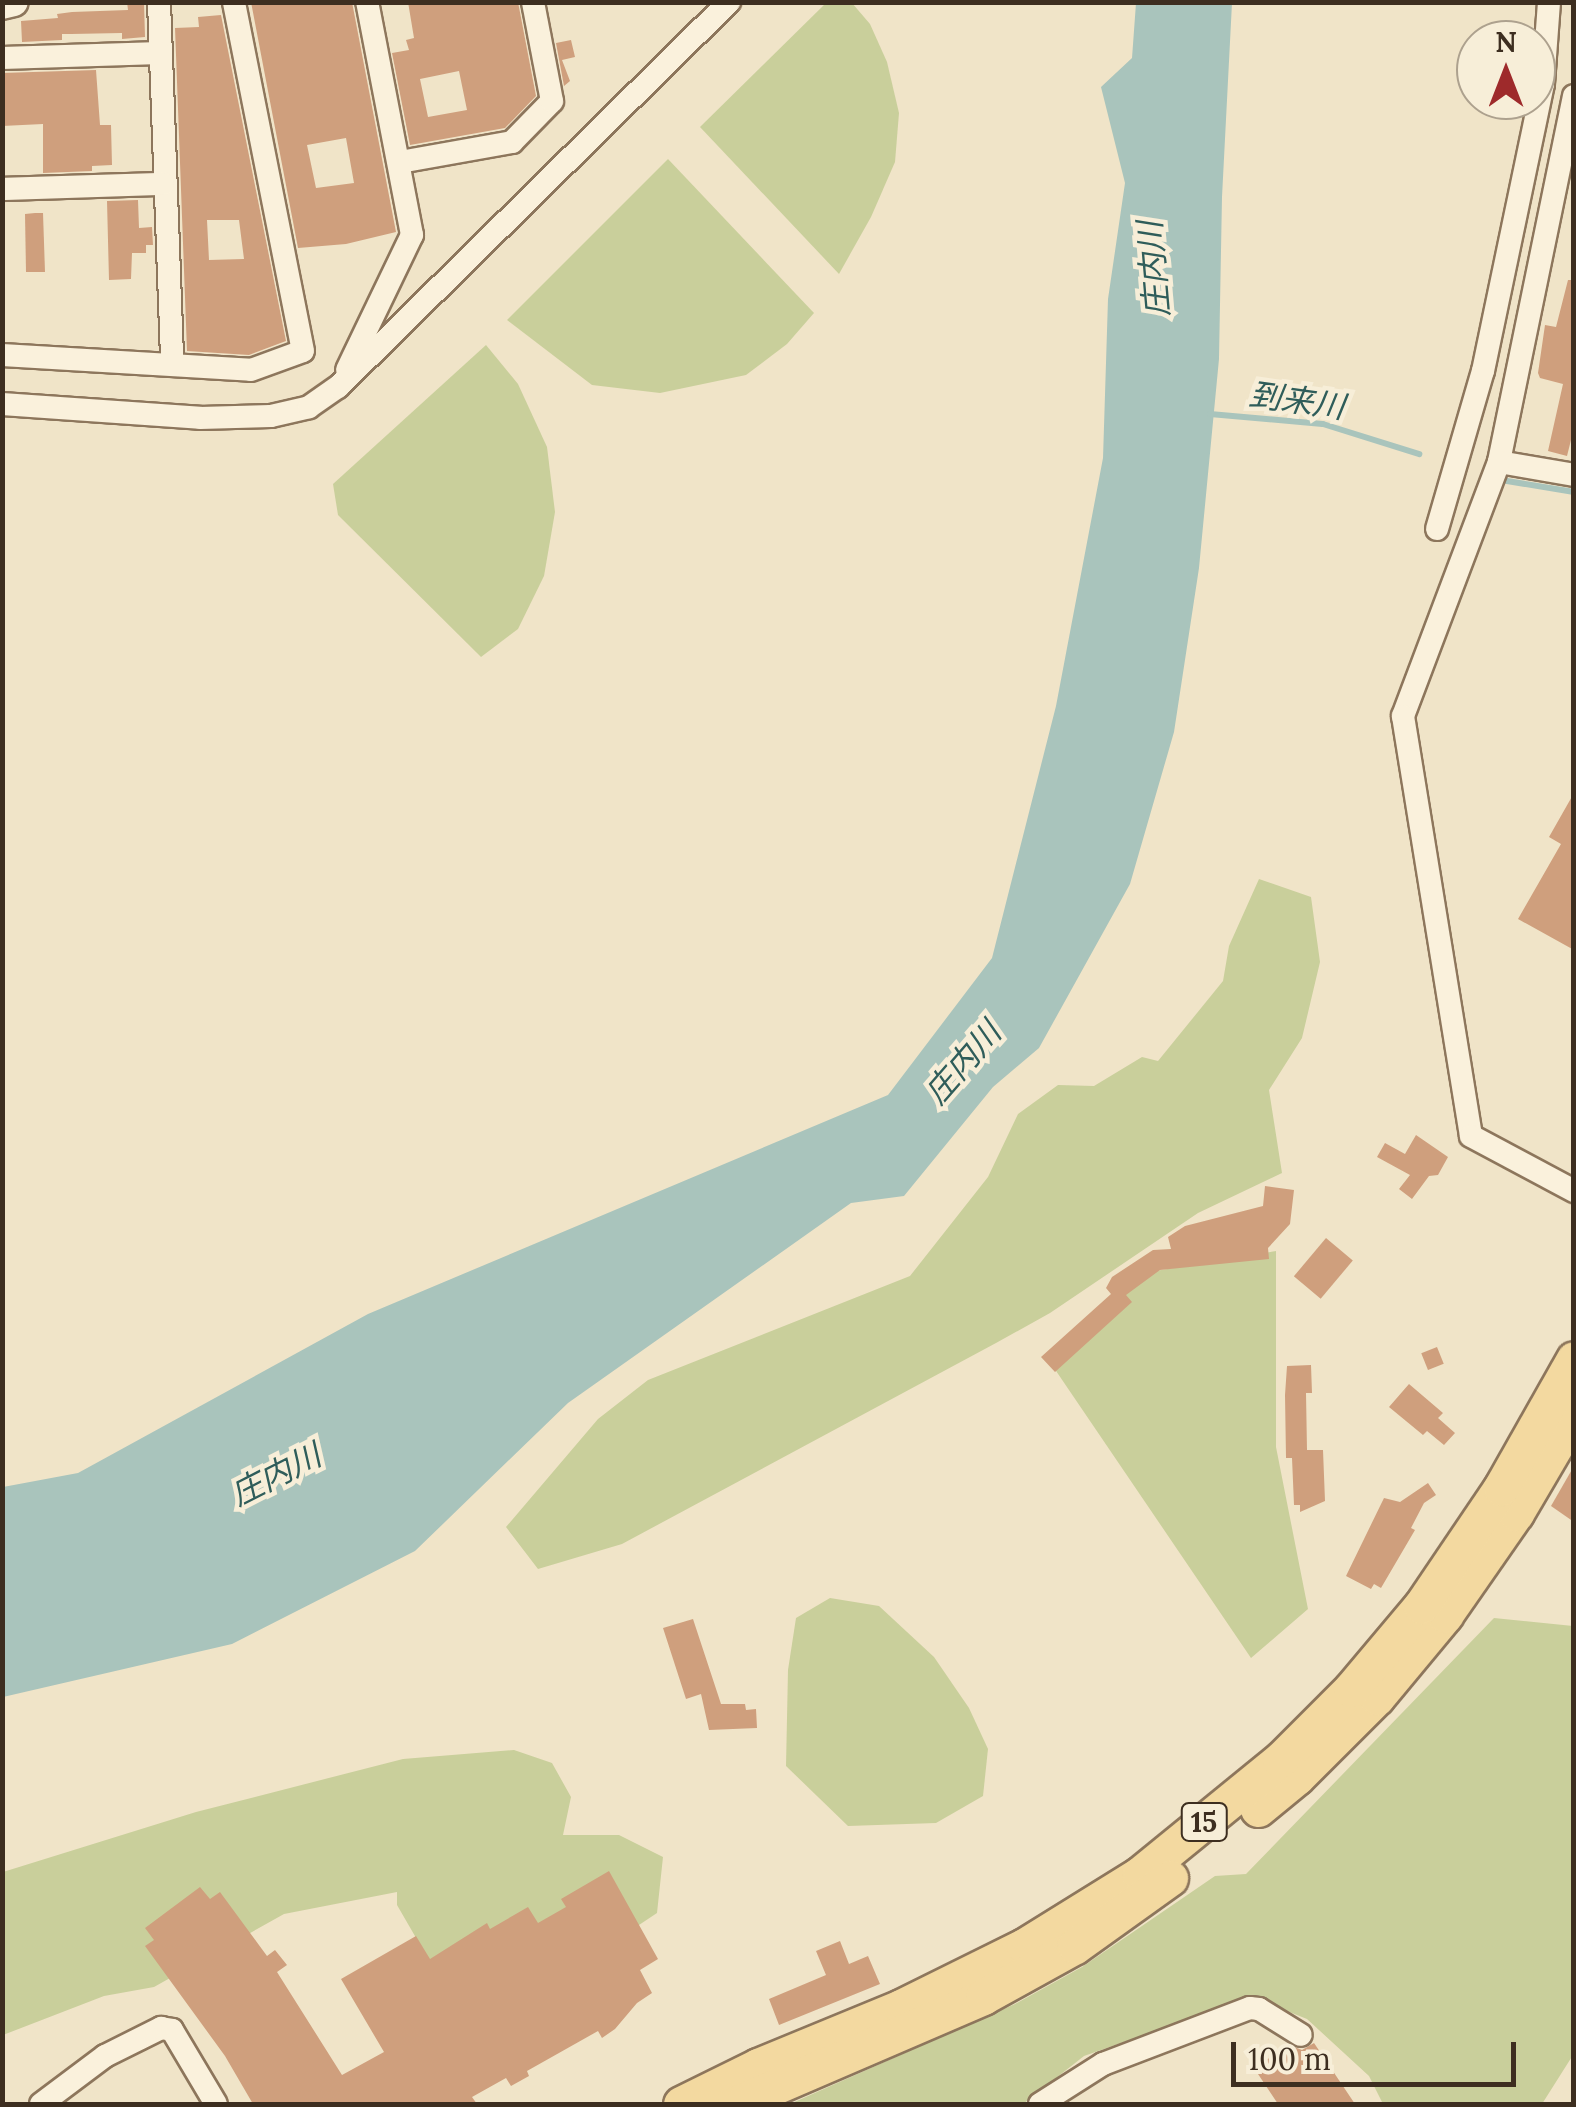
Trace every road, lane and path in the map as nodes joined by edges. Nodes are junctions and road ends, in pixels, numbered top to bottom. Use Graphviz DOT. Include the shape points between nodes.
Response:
graph roads {
  1 [pos="14,2"];
  2 [pos="159,2"];
  3 [pos="234,2"];
  4 [pos="367,2"];
  5 [pos="533,2"];
  6 [pos="729,2"];
  7 [pos="1549,2"];
  8 [pos="2,5"];
  9 [pos="160,53"];
  10 [pos="2,58"];
  11 [pos="1574,96"];
  12 [pos="400,162"];
  13 [pos="1566,176"];
  14 [pos="163,184"];
  15 [pos="2,189"];
  16 [pos="2,356"];
  17 [pos="172,363"];
  18 [pos="338,387"];
  19 [pos="2,404"];
  20 [pos="1499,462"];
  21 [pos="1574,475"];
  22 [pos="1437,530"];
  23 [pos="1574,1190"];
  24 [pos="1574,1358"];
  25 [pos="1574,1414"];
  26 [pos="1301,2035"];
  27 [pos="41,2104"];
  28 [pos="216,2104"];
  29 [pos="681,2104"];
  30 [pos="736,2104"];
  31 [pos="1040,2104"];
  1 -- 8 [label="street"];
  2 -- 9 [label="street"];
  3 -- 17 [label="street" via="303,351 251,370"];
  4 -- 12 [label="street"];
  5 -- 12 [label="street" via="552,101 512,142"];
  6 -- 18 [label="street"];
  7 -- 22 [label="street" via="1543,84 1484,371"];
  9 -- 10 [label="street"];
  9 -- 14 [label="street"];
  11 -- 13 [label="street"];
  12 -- 18 [label="street" via="412,235"];
  13 -- 20 [label="street"];
  14 -- 15 [label="street"];
  14 -- 17 [label="street"];
  16 -- 17 [label="street"];
  18 -- 19 [label="street" via="309,407 271,416 121,415"];
  20 -- 21 [label="street"];
  20 -- 23 [label="street" via="1403,716 1471,1136"];
  24 -- 29 [label="main road, 15" via="1501,1488 1421,1606 1351,1688 1266,1771 1140,1874 1024,1946"];
  25 -- 30 [label="main road, 15" via="1445,1615 1378,1697 1298,1777 1076,1946 918,2027"];
  26 -- 31 [label="street" via="1250,2008 1103,2064"];
  27 -- 28 [label="street" via="119,2047 161,2028 172,2030"];
}
